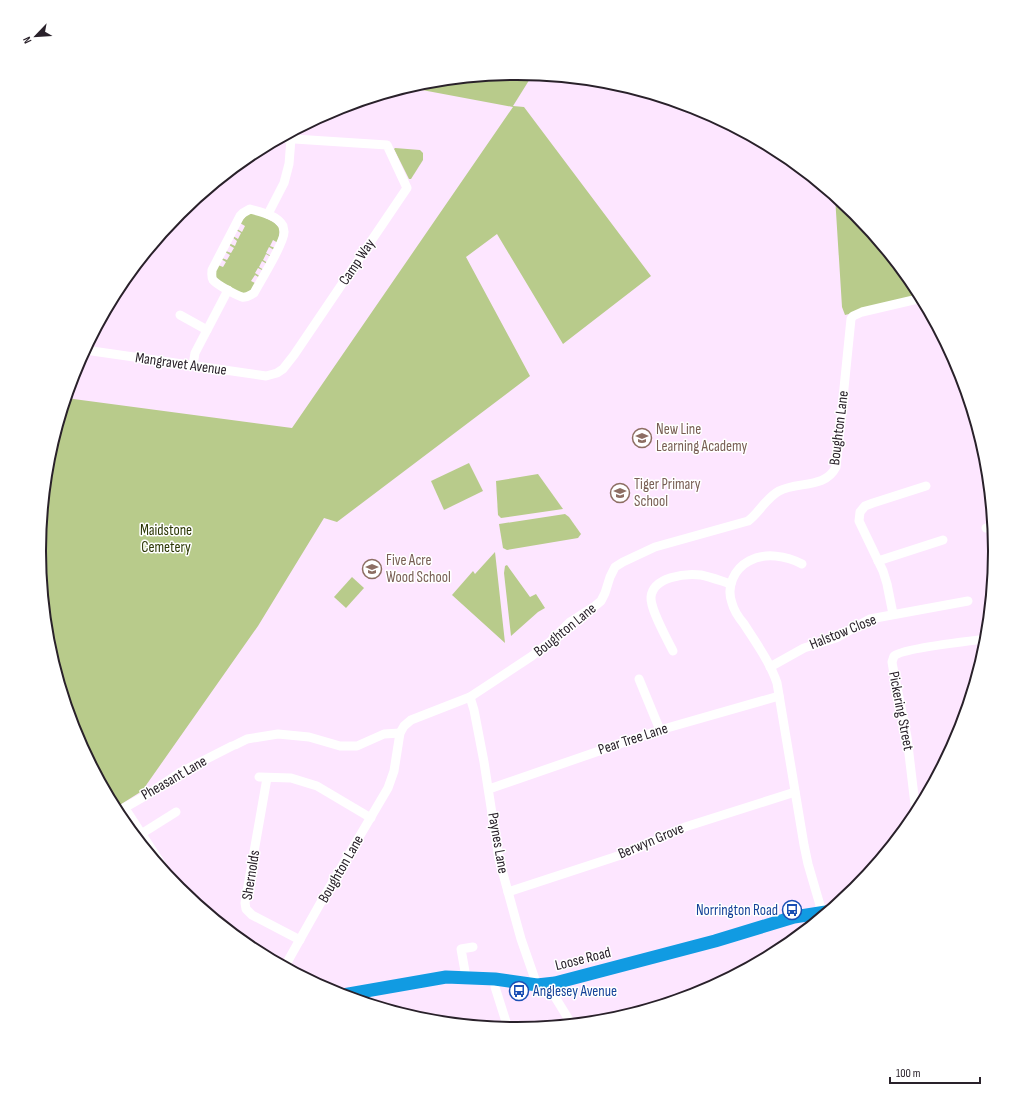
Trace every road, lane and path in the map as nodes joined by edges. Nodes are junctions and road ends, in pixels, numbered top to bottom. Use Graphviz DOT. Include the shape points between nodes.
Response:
graph roads {
  1 [pos="291,139"];
  2 [pos="268,214"];
  3 [pos="228,290"];
  4 [pos="915,300"];
  5 [pos="180,315"];
  6 [pos="207,330"];
  7 [pos="91,351"];
  8 [pos="193,365"];
  9 [pos="277,373"];
  10 [pos="926,486"];
  11 [pos="944,540"];
  12 [pos="878,561"];
  13 [pos="802,564"];
  14 [pos="731,584"];
  15 [pos="968,601"];
  16 [pos="892,614"];
  17 [pos="979,640"];
  18 [pos="673,651"];
  19 [pos="770,667"];
  20 [pos="640,679"];
  21 [pos="779,696"];
  22 [pos="470,698"];
  23 [pos="660,730"];
  24 [pos="400,733"];
  25 [pos="488,789"];
  26 [pos="795,792"];
  27 [pos="914,803"];
  28 [pos="123,809"];
  29 [pos="176,812"];
  30 [pos="128,813"];
  31 [pos="371,818"];
  32 [pos="141,834"];
  33 [pos="508,892"];
  34 [pos="823,909"];
  35 [pos="818,913"];
  36 [pos="300,940"];
  37 [pos="473,947"];
  38 [pos="288,962"];
  39 [pos="466,977"];
  40 [pos="495,979"];
  41 [pos="542,985"];
  42 [pos="355,993"];
  43 [pos="567,1018"];
  44 [pos="506,1021"];
  1 -- 2 [label="street" via="284,183"];
  1 -- 9 [label="street, Camp Way" via="387,145 407,188 294,355"];
  2 -- 3 [label="street" via="250,209 240,216 211,275 213,280"];
  2 -- 3 [label="street" via="283,226 280,244 254,293 242,297"];
  3 -- 6 [label="street"];
  4 -- 22 [label="street, Boughton Lane" via="853,316 836,467 825,480 779,491 748,521 655,547 622,562 615,567 601,601 570,622 551,641 521,664"];
  5 -- 6 [label="street"];
  6 -- 8 [label="street"];
  7 -- 8 [label="street, Mangravet Avenue"];
  8 -- 9 [label="street, Mangravet Avenue" via="266,376"];
  10 -- 12 [label="street" via="873,502 860,512 859,521"];
  11 -- 12 [label="street"];
  12 -- 16 [label="street" via="887,584"];
  13 -- 14 [label="street" via="788,558 754,559 737,570"];
  14 -- 18 [label="street" via="701,575 681,575 665,579 655,586 651,596 652,606"];
  14 -- 19 [label="street" via="730,598 734,608"];
  15 -- 16 [label="street, Halstow Close"];
  16 -- 19 [label="street, Halstow Close" via="870,619 836,638 804,648"];
  17 -- 27 [label="street, Pickering Street" via="915,649 894,656 892,662 907,737"];
  19 -- 21 [label="street"];
  20 -- 23 [label="street"];
  21 -- 23 [label="street, Pear Tree Lane"];
  21 -- 26 [label="street"];
  22 -- 24 [label="street, Boughton Lane" via="411,720"];
  22 -- 25 [label="street, Paynes Lane"];
  23 -- 25 [label="street, Pear Tree Lane"];
  24 -- 28 [label="street, Pheasant Lane" via="384,734 356,746 340,746 310,737 278,734 247,739 181,772"];
  24 -- 31 [label="street, Boughton Lane" via="392,780"];
  25 -- 33 [label="street, Paynes Lane" via="499,859"];
  26 -- 33 [label="street, Berwyn Grove" via="685,827 630,852"];
  26 -- 34 [label="street" via="808,864"];
  29 -- 32 [label="street"];
  30 -- 32 [label="street"];
  31 -- 36 [label="street, Boughton Lane"];
  31 -- 36 [label="street, Shernolds" via="317,786 291,778 263,777 246,909 252,915"];
  33 -- 41 [label="street, Paynes Lane" via="521,939"];
  35 -- 41 [label="highway, Loose Road" via="794,917 565,982"];
  36 -- 38 [label="street, Boughton Lane"];
  37 -- 39 [label="street" via="461,949"];
  39 -- 40 [label="highway, Loose Road"];
  39 -- 42 [label="highway, Loose Road" via="446,977"];
  40 -- 41 [label="highway, Loose Road"];
  40 -- 44 [label="street"];
  41 -- 43 [label="street, Paynes Lane"];
}
